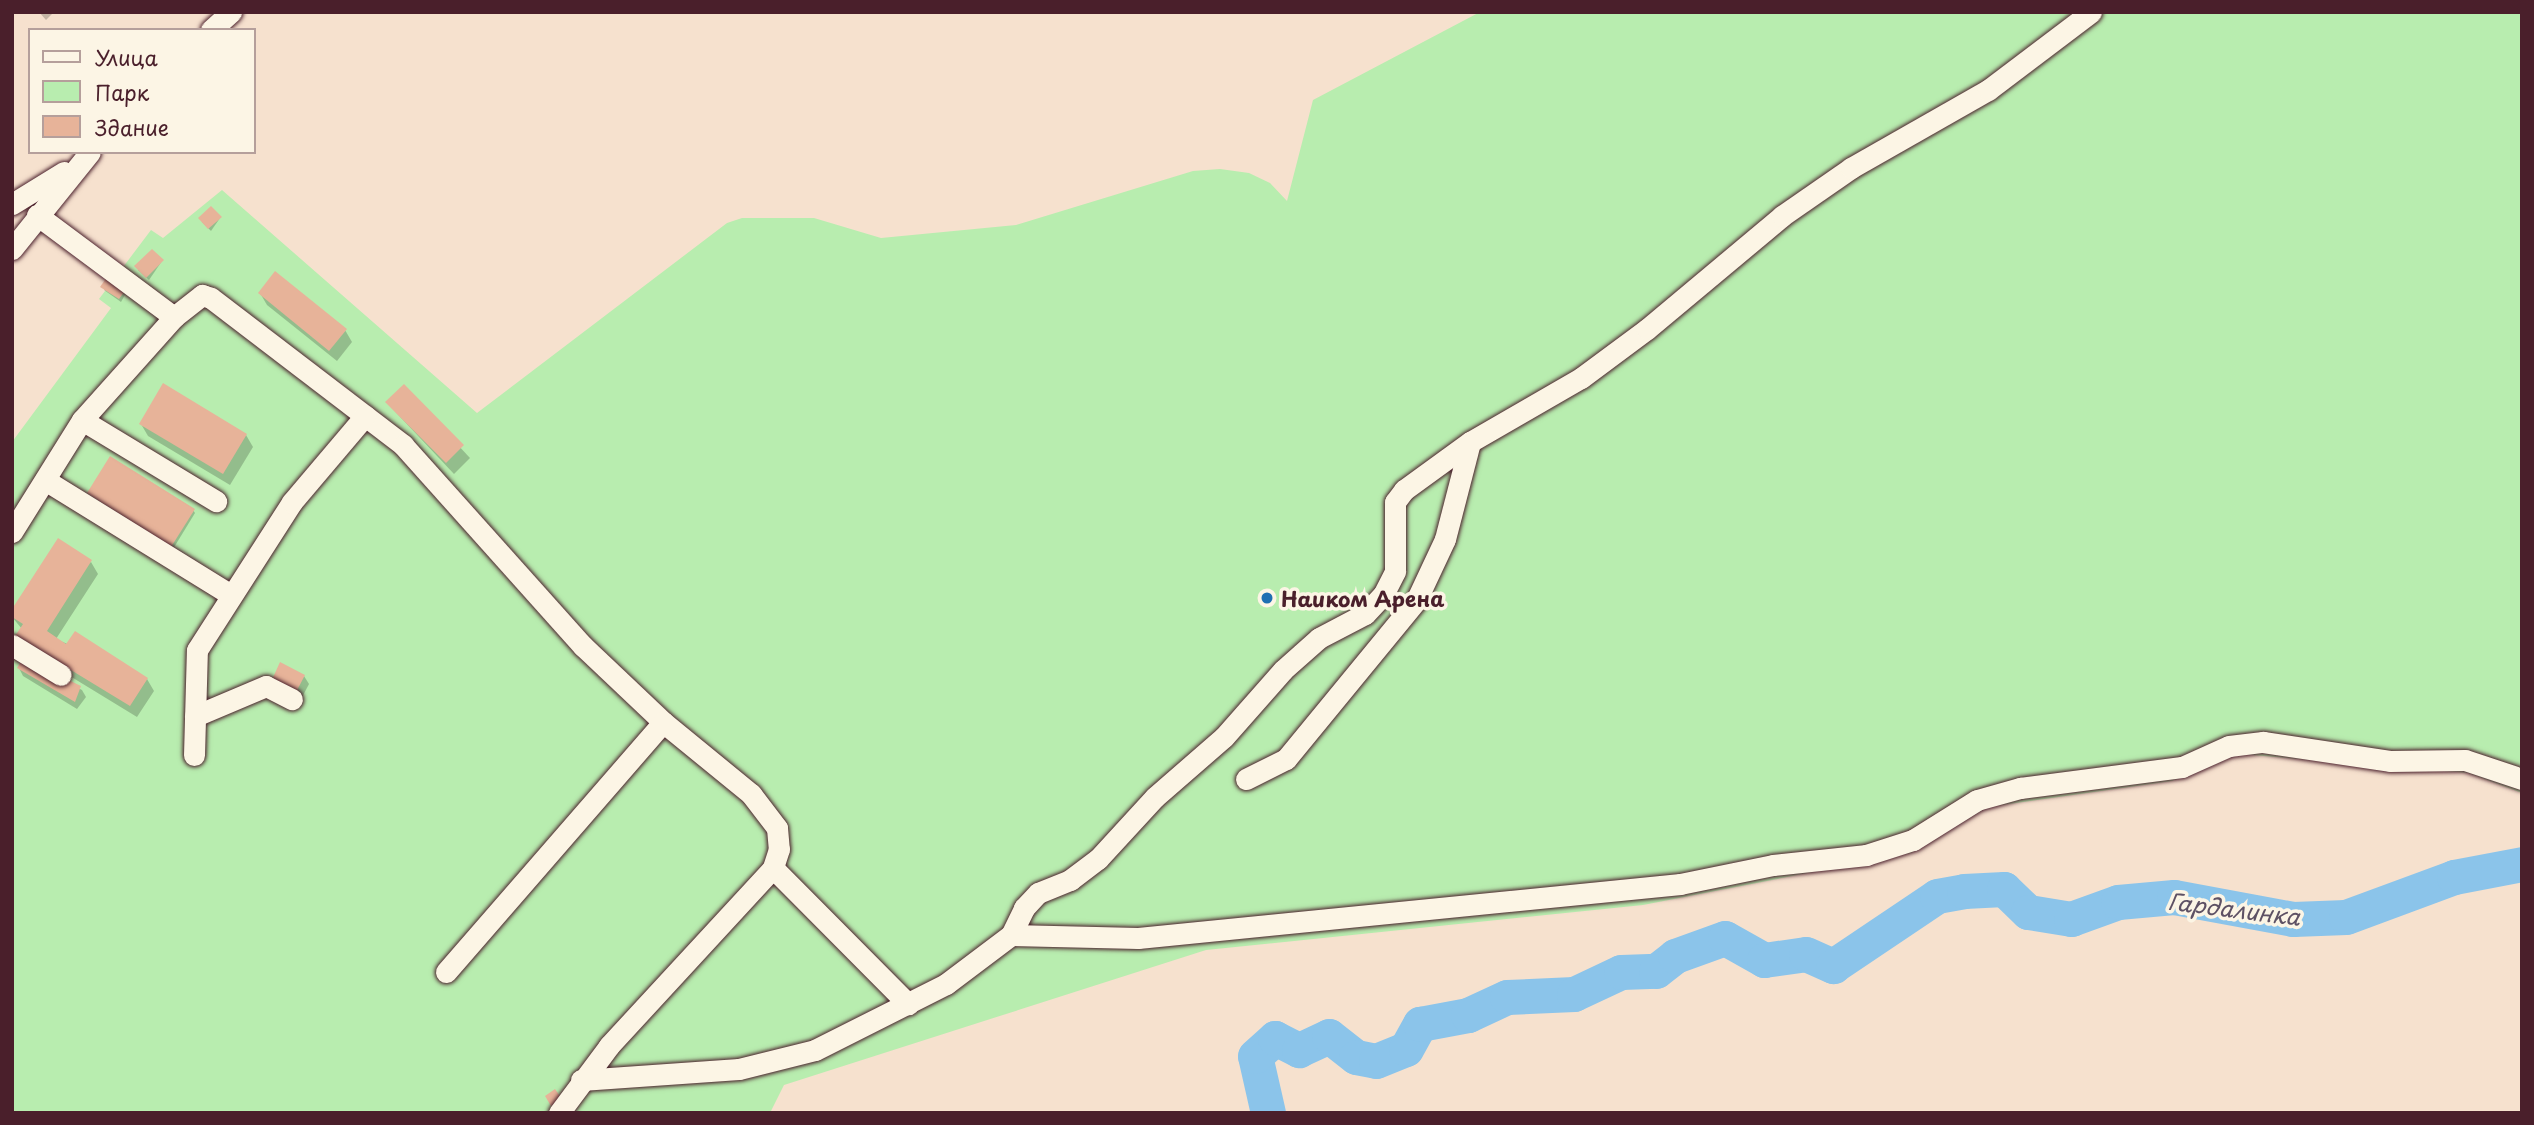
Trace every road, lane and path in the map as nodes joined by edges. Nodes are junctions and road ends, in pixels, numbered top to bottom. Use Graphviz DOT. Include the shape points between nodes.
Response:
graph roads {
  1 [pos="231,12"];
  2 [pos="2091,12"];
  3 [pos="213,28"];
  4 [pos="84,158"];
  5 [pos="12,204"];
  6 [pos="37,215"];
  7 [pos="12,249"];
  8 [pos="174,317"];
  9 [pos="365,415"];
  10 [pos="82,420"];
  11 [pos="1470,442"];
  12 [pos="45,480"];
  13 [pos="216,501"];
  14 [pos="12,532"];
  15 [pos="231,595"];
  16 [pos="12,645"];
  17 [pos="61,675"];
  18 [pos="292,699"];
  19 [pos="195,716"];
  20 [pos="663,722"];
  21 [pos="194,755"];
  22 [pos="1246,779"];
  23 [pos="2522,779"];
  24 [pos="773,868"];
  25 [pos="1011,935"];
  26 [pos="446,972"];
  27 [pos="908,1004"];
  28 [pos="582,1080"];
  29 [pos="559,1113"];
  1 -- 3 [label="street"];
  2 -- 11 [label="street" via="1989,90 1851,168 1782,216 1581,378"];
  4 -- 5 [label="street"];
  4 -- 6 [label="street"];
  6 -- 7 [label="street"];
  6 -- 8 [label="street"];
  8 -- 9 [label="street" via="201,295 211,299"];
  8 -- 10 [label="street"];
  9 -- 15 [label="street" via="292,502"];
  9 -- 20 [label="street" via="425,466 583,646"];
  10 -- 12 [label="street"];
  10 -- 13 [label="street"];
  11 -- 22 [label="street" via="1445,539 1416,601 1286,759"];
  11 -- 25 [label="street" via="1404,490 1395,502 1395,571 1383,595 1365,614 1319,638 1283,670 1224,737 1155,797 1098,859 1070,880 1038,893 1024,908"];
  12 -- 14 [label="street"];
  12 -- 15 [label="street"];
  15 -- 19 [label="street" via="197,650"];
  16 -- 17 [label="street"];
  18 -- 19 [label="street" via="266,686"];
  19 -- 21 [label="street"];
  20 -- 24 [label="street" via="766,810 777,828 779,849"];
  20 -- 26 [label="street"];
  23 -- 25 [label="street" via="2465,760 2390,761 2263,742 2229,746 2182,766 2020,789 1977,800 1913,840 1866,855 1773,865 1680,884 1138,938"];
  24 -- 27 [label="street"];
  24 -- 28 [label="street"];
  25 -- 27 [label="street" via="946,984"];
  27 -- 28 [label="street" via="815,1050 739,1069"];
  28 -- 29 [label="street"];
}
